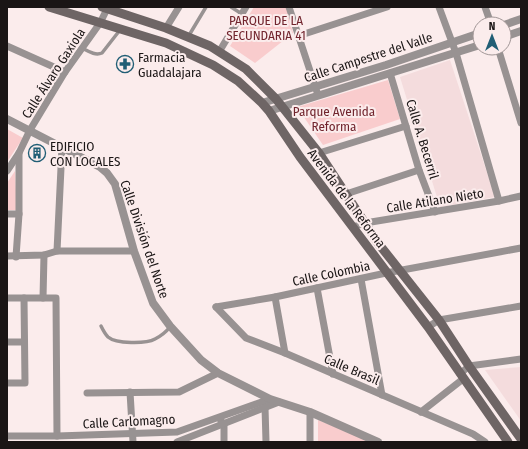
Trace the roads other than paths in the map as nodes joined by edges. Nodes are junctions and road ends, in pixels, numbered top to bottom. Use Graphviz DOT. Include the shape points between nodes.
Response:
graph roads {
  1 [pos="49,7"];
  2 [pos="106,7"];
  3 [pos="179,7"];
  4 [pos="206,7"];
  5 [pos="231,7"];
  6 [pos="246,7"];
  7 [pos="289,7"];
  8 [pos="387,7"];
  9 [pos="439,7"];
  10 [pos="242,14"];
  11 [pos="100,23"];
  12 [pos="166,28"];
  13 [pos="120,29"];
  14 [pos="298,36"];
  15 [pos="472,36"];
  16 [pos="188,37"];
  17 [pos="452,42"];
  18 [pos="7,46"];
  19 [pos="82,48"];
  20 [pos="472,48"];
  21 [pos="219,52"];
  22 [pos="456,53"];
  23 [pos="500,56"];
  24 [pos="65,72"];
  25 [pos="390,73"];
  26 [pos="315,86"];
  27 [pos="318,95"];
  28 [pos="276,99"];
  29 [pos="262,103"];
  30 [pos="282,107"];
  31 [pos="269,111"];
  32 [pos="7,119"];
  33 [pos="521,123"];
  34 [pos="406,126"];
  35 [pos="30,130"];
  36 [pos="62,147"];
  37 [pos="19,153"];
  38 [pos="319,154"];
  39 [pos="419,170"];
  40 [pos="7,171"];
  41 [pos="346,194"];
  42 [pos="521,196"];
  43 [pos="499,201"];
  44 [pos="435,212"];
  45 [pos="7,214"];
  46 [pos="19,214"];
  47 [pos="365,223"];
  48 [pos="353,227"];
  49 [pos="521,248"];
  50 [pos="57,251"];
  51 [pos="134,251"];
  52 [pos="44,255"];
  53 [pos="7,256"];
  54 [pos="16,256"];
  55 [pos="400,271"];
  56 [pos="386,273"];
  57 [pos="361,279"];
  58 [pos="317,288"];
  59 [pos="275,297"];
  60 [pos="7,298"];
  61 [pos="24,298"];
  62 [pos="43,298"];
  63 [pos="521,306"];
  64 [pos="216,307"];
  65 [pos="439,320"];
  66 [pos="101,326"];
  67 [pos="170,326"];
  68 [pos="428,328"];
  69 [pos="7,342"];
  70 [pos="24,342"];
  71 [pos="285,353"];
  72 [pos="521,359"];
  73 [pos="469,366"];
  74 [pos="218,373"];
  75 [pos="333,374"];
  76 [pos="462,376"];
  77 [pos="7,383"];
  78 [pos="130,392"];
  79 [pos="88,393"];
  80 [pos="382,395"];
  81 [pos="270,399"];
  82 [pos="279,402"];
  83 [pos="265,407"];
  84 [pos="310,412"];
  85 [pos="422,412"];
  86 [pos="219,417"];
  87 [pos="224,424"];
  88 [pos="177,432"];
  89 [pos="132,434"];
  90 [pos="7,436"];
  91 [pos="57,436"];
  92 [pos="27,439"];
  93 [pos="521,439"];
  94 [pos="180,441"];
  95 [pos="133,442"];
  96 [pos="224,442"];
  97 [pos="266,442"];
  98 [pos="310,442"];
  99 [pos="378,442"];
  100 [pos="485,442"];
  101 [pos="508,442"];
  1 -- 11 [label="main road, Avenida de la Reforma"];
  2 -- 11 [label="street, Calle Álvaro Gaxiola"];
  2 -- 12 [label="main road, Avenida de la Reforma"];
  3 -- 12 [label="street"];
  4 -- 16 [label="lane"];
  5 -- 10 [label="lane"];
  6 -- 10 [label="street"];
  7 -- 14 [label="street"];
  8 -- 14 [label="street"];
  9 -- 17 [label="street"];
  10 -- 21 [label="street"];
  11 -- 13 [label="main road, Avenida de la Reforma"];
  11 -- 19 [label="street, Calle Álvaro Gaxiola"];
  12 -- 16 [label="main road, Avenida de la Reforma"];
  13 -- 19 [label="lane" via="102,53 95,54"];
  13 -- 29 [label="main road, Avenida de la Reforma" via="166,43 213,65 238,81"];
  14 -- 26 [label="street"];
  15 -- 17 [label="street, Calle Campestre del Valle"];
  16 -- 21 [label="main road, Avenida de la Reforma"];
  17 -- 22 [label="street"];
  17 -- 26 [label="street, Calle Campestre del Valle"];
  18 -- 24 [label="street"];
  19 -- 24 [label="street, Calle Álvaro Gaxiola"];
  20 -- 22 [label="street, Calle Campestre del Valle"];
  21 -- 28 [label="main road, Avenida de la Reforma" via="246,69"];
  22 -- 25 [label="street, Calle Campestre del Valle"];
  22 -- 43 [label="street"];
  23 -- 33 [label="street"];
  24 -- 35 [label="street, Calle Álvaro Gaxiola"];
  25 -- 27 [label="street, Calle Campestre del Valle"];
  25 -- 34 [label="street, Calle A. Becerril"];
  26 -- 27 [label="street"];
  26 -- 28 [label="street, Calle Campestre del Valle"];
  27 -- 30 [label="street, Calle Campestre del Valle"];
  28 -- 29 [label="street, Calle Campestre del Valle"];
  28 -- 30 [label="main road, Avenida de la Reforma"];
  29 -- 31 [label="main road, Avenida de la Reforma"];
  30 -- 31 [label="street, Calle Campestre del Valle"];
  30 -- 38 [label="main road, Avenida de la Reforma"];
  31 -- 48 [label="main road, Avenida de la Reforma"];
  32 -- 35 [label="street, Calle División del Norte"];
  34 -- 38 [label="street"];
  34 -- 39 [label="street, Calle A. Becerril"];
  35 -- 36 [label="street, Calle División del Norte"];
  35 -- 37 [label="street, Calle Álvaro Gaxiola"];
  36 -- 50 [label="street"];
  36 -- 51 [label="street, Calle División del Norte" via="107,173 114,184"];
  37 -- 40 [label="street, Calle Álvaro Gaxiola"];
  37 -- 46 [label="street"];
  38 -- 41 [label="main road, Avenida de la Reforma"];
  39 -- 41 [label="street"];
  39 -- 44 [label="street, Calle A. Becerril"];
  41 -- 47 [label="main road, Avenida de la Reforma"];
  42 -- 43 [label="street, Calle Atilano Nieto"];
  43 -- 44 [label="street, Calle Atilano Nieto"];
  44 -- 47 [label="street, Calle Atilano Nieto"];
  45 -- 46 [label="street"];
  46 -- 54 [label="street"];
  47 -- 48 [label="street, Calle Atilano Nieto"];
  47 -- 55 [label="main road, Avenida de la Reforma"];
  48 -- 56 [label="main road, Avenida de la Reforma"];
  49 -- 55 [label="street, Calle Colombia"];
  50 -- 51 [label="street"];
  50 -- 52 [label="street"];
  51 -- 67 [label="street, Calle División del Norte" via="153,303"];
  52 -- 54 [label="street"];
  52 -- 62 [label="street"];
  53 -- 54 [label="street"];
  55 -- 56 [label="street, Calle Colombia"];
  55 -- 65 [label="main road, Avenida de la Reforma"];
  56 -- 57 [label="street, Calle Colombia"];
  56 -- 68 [label="main road, Avenida de la Reforma"];
  57 -- 58 [label="street, Calle Colombia"];
  57 -- 80 [label="street"];
  58 -- 59 [label="street, Calle Colombia"];
  58 -- 75 [label="street"];
  59 -- 64 [label="street, Calle Colombia"];
  59 -- 71 [label="street"];
  60 -- 61 [label="street"];
  61 -- 62 [label="street"];
  61 -- 70 [label="street"];
  62 -- 91 [label="street" via="56,298"];
  63 -- 65 [label="street"];
  64 -- 71 [label="street, Calle Brasil" via="246,338"];
  65 -- 68 [label="street"];
  65 -- 73 [label="main road, Avenida de la Reforma"];
  66 -- 67 [label="lane" via="108,337 123,342 154,340"];
  67 -- 74 [label="street, Calle División del Norte" via="201,360"];
  68 -- 76 [label="main road, Avenida de la Reforma"];
  69 -- 70 [label="street"];
  70 -- 77 [label="street" via="25,383"];
  71 -- 75 [label="street, Calle Brasil"];
  72 -- 73 [label="street"];
  73 -- 76 [label="street"];
  73 -- 93 [label="main road, Avenida de la Reforma"];
  74 -- 78 [label="street" via="179,392"];
  74 -- 81 [label="street, Calle División del Norte"];
  75 -- 80 [label="street, Calle Brasil"];
  76 -- 85 [label="street"];
  76 -- 101 [label="main road, Avenida de la Reforma"];
  78 -- 79 [label="street"];
  78 -- 89 [label="street"];
  80 -- 85 [label="street, Calle Brasil"];
  81 -- 82 [label="street, Calle División del Norte"];
  81 -- 86 [label="street, Calle Carlomagno"];
  82 -- 83 [label="street, Calle Carlomagno"];
  82 -- 84 [label="street, Calle División del Norte"];
  83 -- 87 [label="street, Calle Carlomagno"];
  83 -- 97 [label="street"];
  84 -- 98 [label="street"];
  84 -- 99 [label="street, Calle División del Norte"];
  85 -- 100 [label="street, Calle Brasil" via="473,434"];
  86 -- 87 [label="street"];
  86 -- 88 [label="street, Calle Carlomagno"];
  87 -- 94 [label="street, Calle Carlomagno"];
  87 -- 96 [label="street"];
  88 -- 89 [label="street, Calle Carlomagno"];
  88 -- 94 [label="street"];
  89 -- 91 [label="street, Calle Carlomagno"];
  89 -- 95 [label="street"];
  90 -- 92 [label="street, Calle Carlomagno"];
  91 -- 92 [label="street, Calle Carlomagno"];
}
